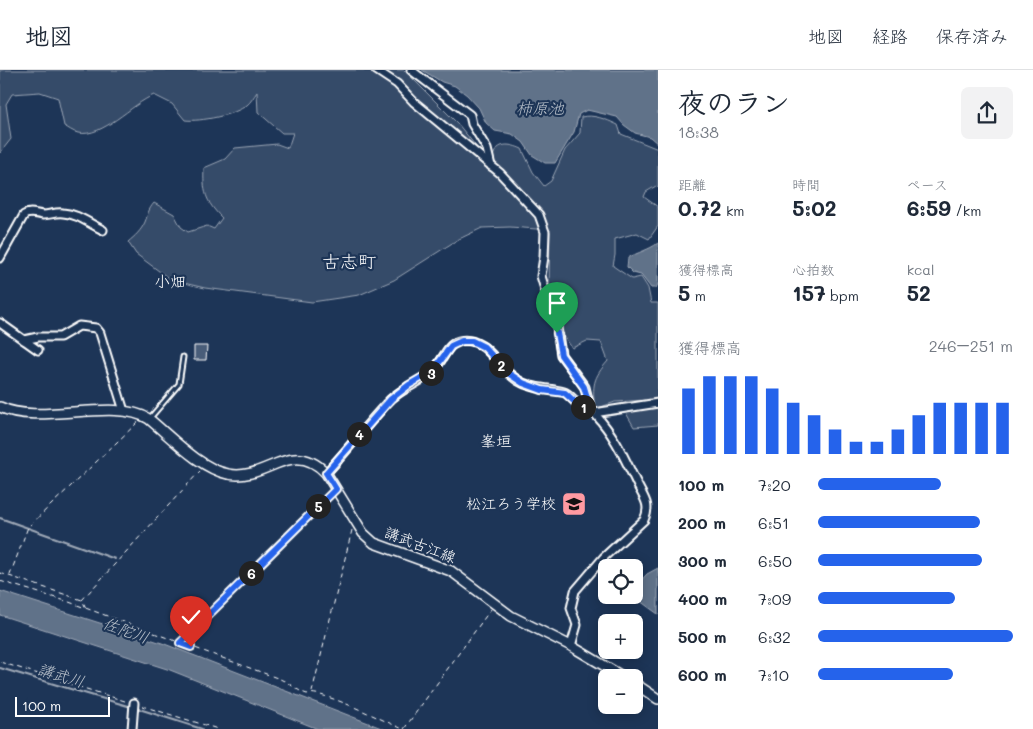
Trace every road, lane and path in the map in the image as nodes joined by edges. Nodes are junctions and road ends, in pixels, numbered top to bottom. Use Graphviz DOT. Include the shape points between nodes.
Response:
graph roads {
  1 [pos="376,70"];
  2 [pos="411,70"];
  3 [pos="491,166"];
  4 [pos="103,230"];
  5 [pos="0,258"];
  6 [pos="0,323"];
  7 [pos="24,340"];
  8 [pos="38,350"];
  9 [pos="183,357"];
  10 [pos="658,403"];
  11 [pos="0,407"];
  12 [pos="124,412"];
  13 [pos="593,412"];
  14 [pos="147,418"];
  15 [pos="205,465"];
  16 [pos="326,473"];
  17 [pos="336,489"];
  18 [pos="356,523"];
  19 [pos="0,573"];
  20 [pos="10,576"];
  21 [pos="0,581"];
  22 [pos="82,600"];
  23 [pos="494,604"];
  24 [pos="86,609"];
  25 [pos="180,643"];
  26 [pos="571,646"];
  27 [pos="0,662"];
  28 [pos="610,669"];
  29 [pos="643,689"];
  30 [pos="312,692"];
  31 [pos="658,698"];
  32 [pos="133,707"];
  33 [pos="132,729"];
  34 [pos="218,729"];
  35 [pos="403,729"];
  1 -- 3 [label="street" via="397,84"];
  2 -- 3 [label="street" via="470,115 487,149"];
  3 -- 13 [label="street" via="539,215 544,232 541,276 554,313 561,355 584,387"];
  4 -- 5 [label="street" via="72,214 28,212"];
  6 -- 7 [label="street"];
  7 -- 8 [label="street"];
  7 -- 12 [label="street" via="60,337 79,326 96,328"];
  9 -- 14 [label="lane" via="179,384"];
  10 -- 13 [label="street"];
  11 -- 12 [label="main road, 講武古江線" via="10,412 29,413"];
  12 -- 14 [label="main road, 講武古江線"];
  13 -- 16 [label="street" via="565,393 523,383 508,373 484,347 472,341 462,341 451,346 433,371 391,399"];
  13 -- 26 [label="street" via="622,450 646,500 648,513 575,591 571,608 577,625"];
  14 -- 15 [label="main road, 講武古江線"];
  14 -- 20 [label="path" via="28,527"];
  15 -- 16 [label="main road, 講武古江線" via="235,475 257,472 287,459 301,458"];
  15 -- 22 [label="path"];
  16 -- 17 [label="main road, 講武古江線"];
  17 -- 18 [label="main road, 講武古江線"];
  17 -- 25 [label="path"];
  18 -- 23 [label="main road, 講武古江線" via="374,543 451,571"];
  18 -- 30 [label="path"];
  19 -- 20 [label="path"];
  20 -- 22 [label="path"];
  21 -- 24 [label="path"];
  22 -- 24 [label="path"];
  23 -- 26 [label="main road, 講武古江線"];
  23 -- 35 [label="path"];
  24 -- 25 [label="path"];
  25 -- 30 [label="path" via="280,678 298,691"];
  26 -- 28 [label="main road, 講武古江線"];
  27 -- 32 [label="path"];
  29 -- 31 [label="main road"];
  30 -- 35 [label="path"];
  32 -- 33 [label="street"];
  32 -- 34 [label="path"];
}
